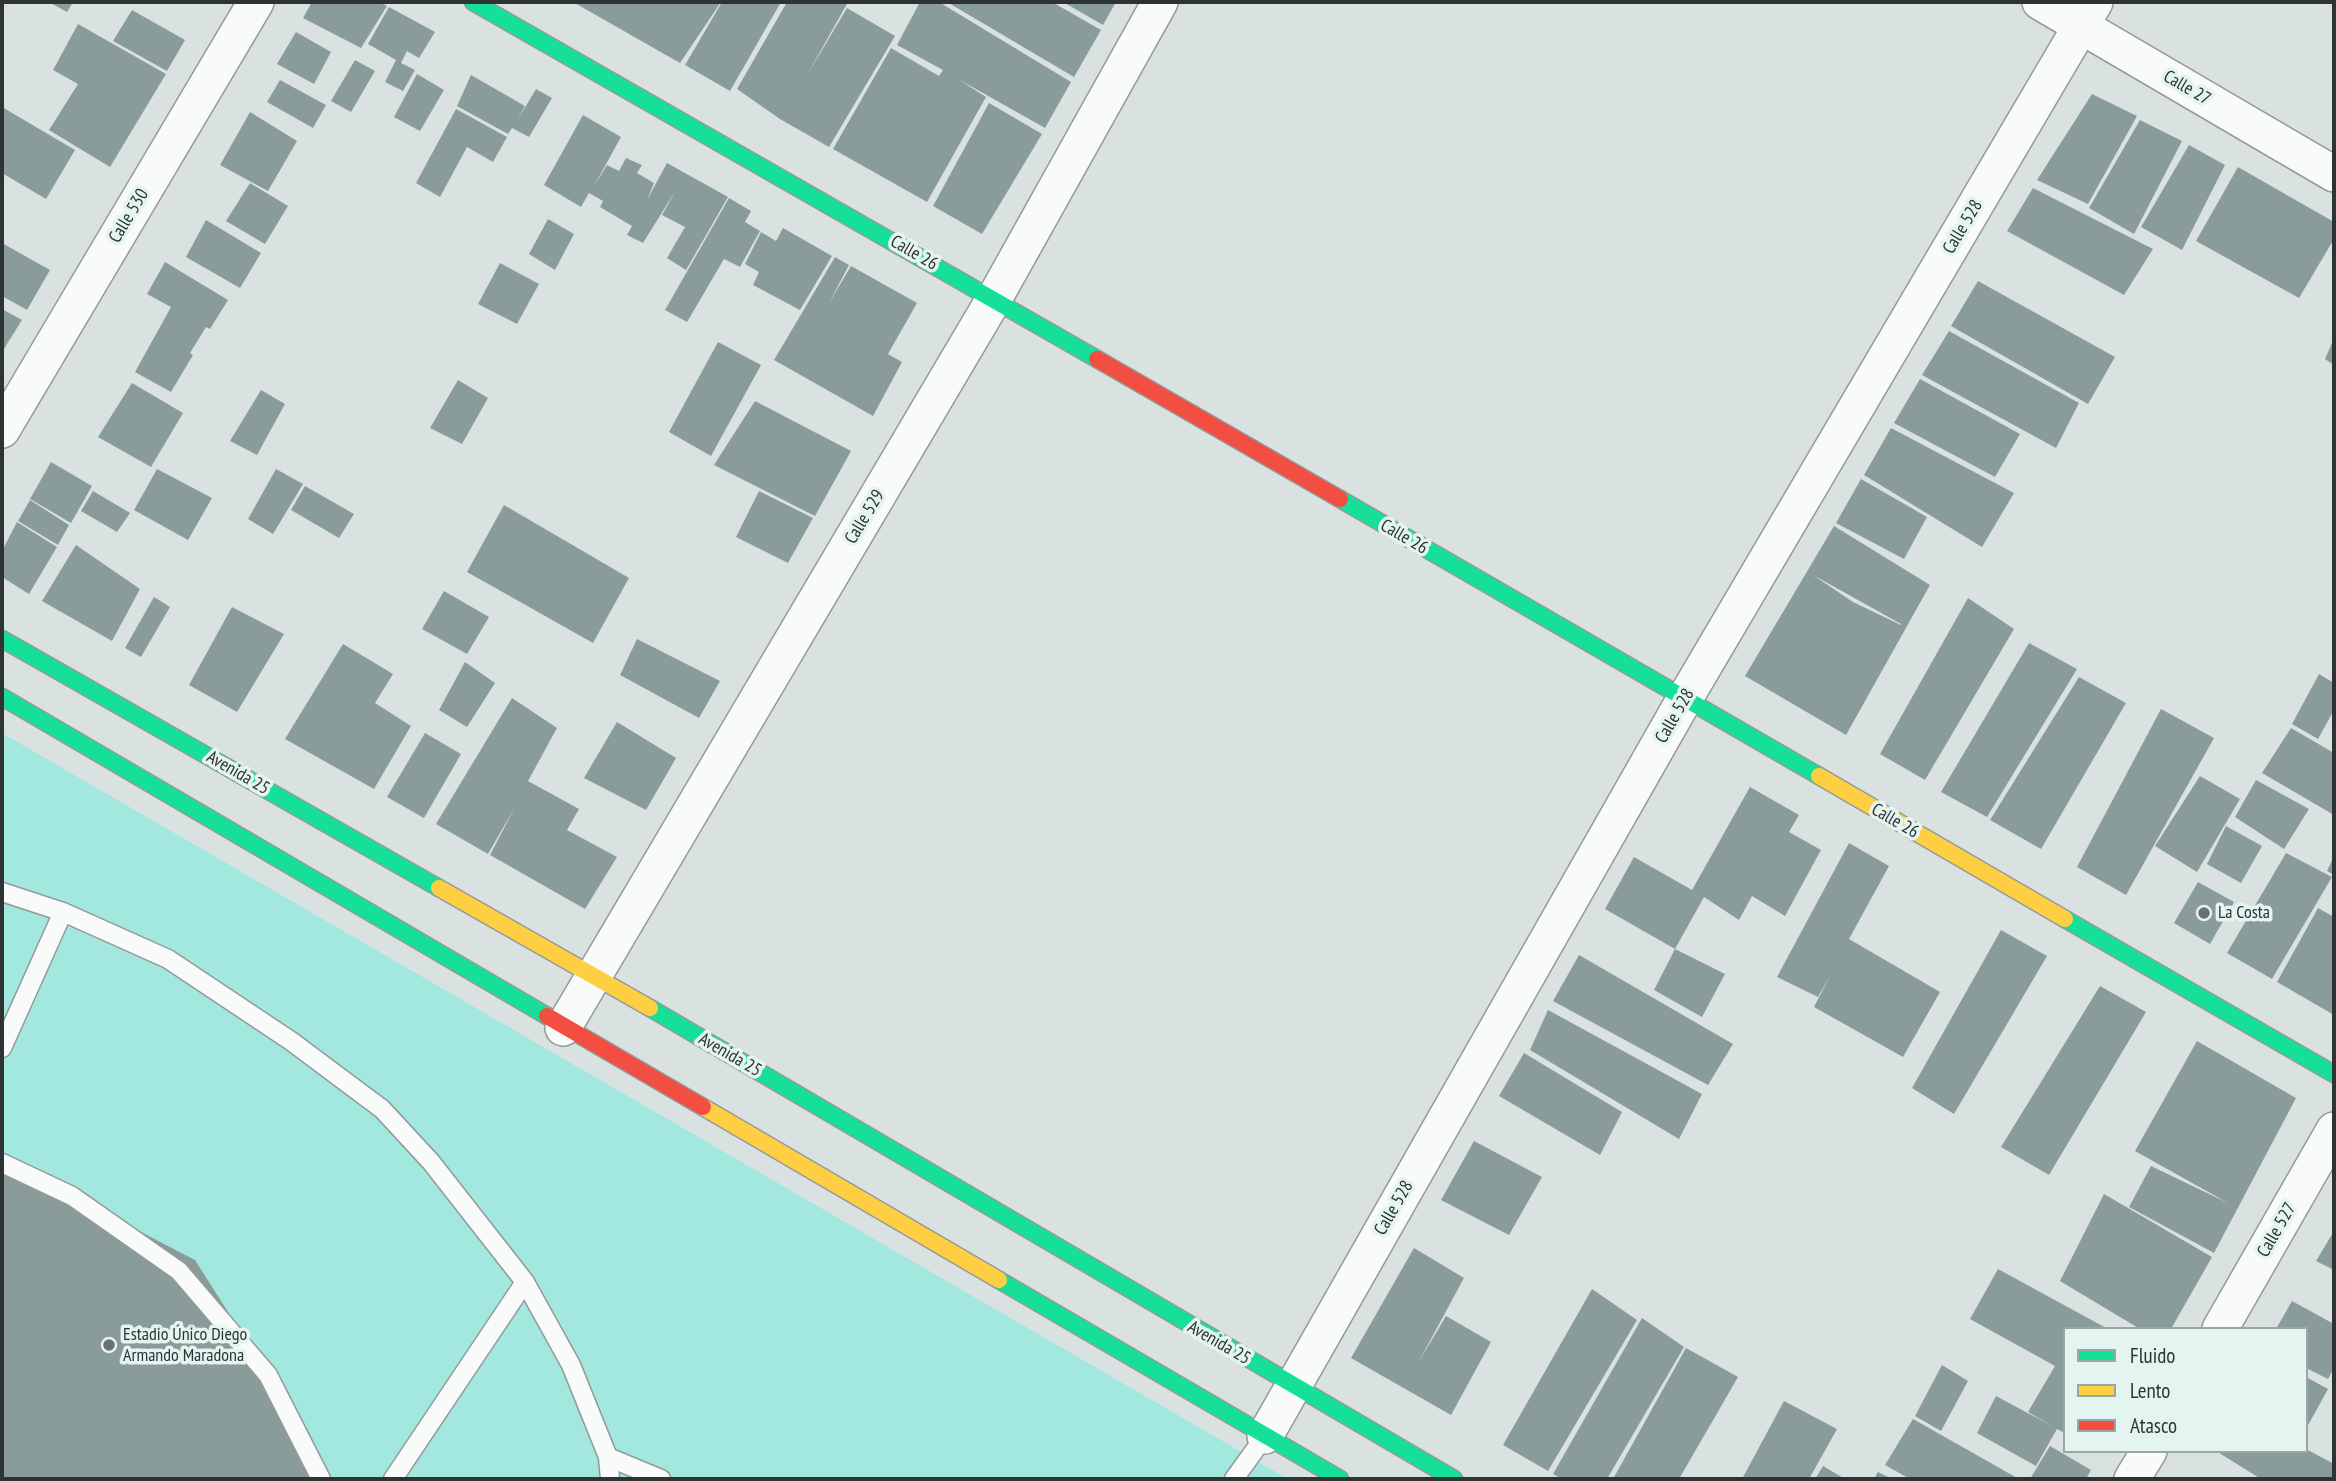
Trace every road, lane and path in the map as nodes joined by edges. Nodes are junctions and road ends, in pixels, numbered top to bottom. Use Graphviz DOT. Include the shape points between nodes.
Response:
graph roads {
  1 [pos="256,2"];
  2 [pos="473,2"];
  3 [pos="1160,2"];
  4 [pos="2040,2"];
  5 [pos="2088,14"];
  6 [pos="2334,174"];
  7 [pos="994,299"];
  8 [pos="2,430"];
  9 [pos="2,639"];
  10 [pos="2,697"];
  11 [pos="1684,700"];
  12 [pos="2,892"];
  13 [pos="63,912"];
  14 [pos="595,976"];
  15 [pos="563,1028"];
  16 [pos="2,1048"];
  17 [pos="2334,1074"];
  18 [pos="2334,1130"];
  19 [pos="2,1163"];
  20 [pos="524,1282"];
  21 [pos="2221,1327"];
  22 [pos="1293,1386"];
  23 [pos="1265,1436"];
  24 [pos="2148,1453"];
  25 [pos="608,1457"];
  26 [pos="321,1479"];
  27 [pos="393,1479"];
  28 [pos="610,1479"];
  29 [pos="661,1479"];
  30 [pos="1234,1479"];
  31 [pos="1340,1479"];
  32 [pos="1454,1479"];
  33 [pos="2133,1479"];
  1 -- 8 [label="street, Calle 530"];
  2 -- 7 [label="main road, Calle 26"];
  3 -- 7 [label="street, Calle 529"];
  4 -- 5 [label="street, Calle 27"];
  5 -- 6 [label="street, Calle 27"];
  5 -- 11 [label="street, Calle 528"];
  7 -- 11 [label="main road, Calle 26"];
  7 -- 14 [label="street, Calle 529"];
  9 -- 14 [label="main road, Avenida 25"];
  10 -- 15 [label="main road"];
  11 -- 17 [label="main road, Calle 26"];
  11 -- 22 [label="street, Calle 528"];
  12 -- 13 [label="lane"];
  13 -- 16 [label="lane"];
  13 -- 20 [label="lane" via="167,959 291,1041 382,1109 431,1163"];
  14 -- 15 [label="street, Calle 529"];
  14 -- 22 [label="main road, Avenida 25"];
  15 -- 23 [label="main road"];
  18 -- 21 [label="street, Calle 527"];
  19 -- 26 [label="lane" via="72,1195 178,1271 268,1375"];
  20 -- 25 [label="lane" via="571,1365"];
  20 -- 27 [label="lane"];
  22 -- 23 [label="street, Calle 528"];
  22 -- 32 [label="main road, Avenida 25"];
  23 -- 30 [label="lane"];
  23 -- 31 [label="main road"];
  24 -- 33 [label="street"];
  25 -- 28 [label="lane"];
  25 -- 29 [label="lane"];
}
